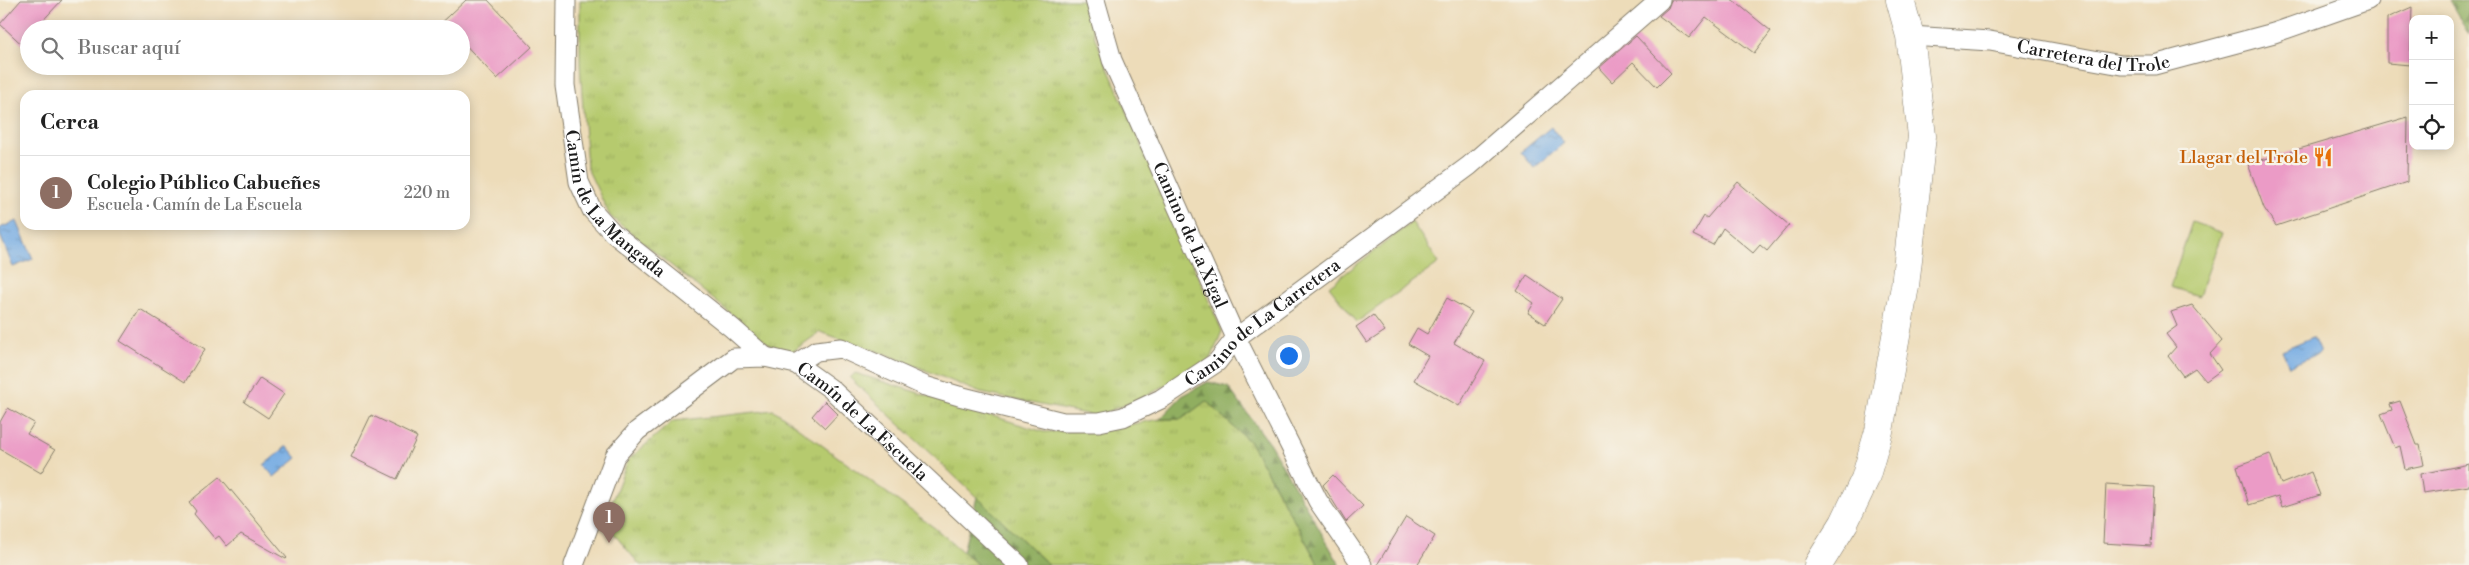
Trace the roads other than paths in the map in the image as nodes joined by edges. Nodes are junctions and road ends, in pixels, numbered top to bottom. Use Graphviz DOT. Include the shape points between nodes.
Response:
graph roads {
  1 [pos="566,0"];
  2 [pos="1096,0"];
  3 [pos="1660,0"];
  4 [pos="1900,0"];
  5 [pos="2368,0"];
  6 [pos="1910,36"];
  7 [pos="1236,338"];
  8 [pos="765,357"];
  9 [pos="796,364"];
  10 [pos="574,565"];
  11 [pos="1019,565"];
  12 [pos="1362,565"];
  13 [pos="1818,565"];
  1 -- 8 [label="street, Camín de La Mangada" via="565,85 579,182 592,210 612,233"];
  2 -- 7 [label="street, Camino de La Xigal" via="1112,60"];
  3 -- 7 [label="street, Camino de La Carretera" via="1469,166"];
  4 -- 6 [label="highway"];
  5 -- 6 [label="street, Carretera del Trole" via="2274,33 2154,64 2121,66 1990,41"];
  6 -- 13 [label="highway" via="1922,136 1905,286 1879,431 1865,478 1844,524"];
  7 -- 9 [label="street, Camino de La Carretera" via="1217,362 1161,399 1123,416 1099,422 1063,422 959,396 925,386 840,348 816,351"];
  7 -- 12 [label="street, Camino de La Xigal" via="1318,501"];
  8 -- 9 [label="street, Camín de La Escuela"];
  8 -- 10 [label="street, Camín de La Escuela" via="734,358 636,431 615,456"];
  9 -- 11 [label="street, Camín de La Escuela" via="832,389"];
}
